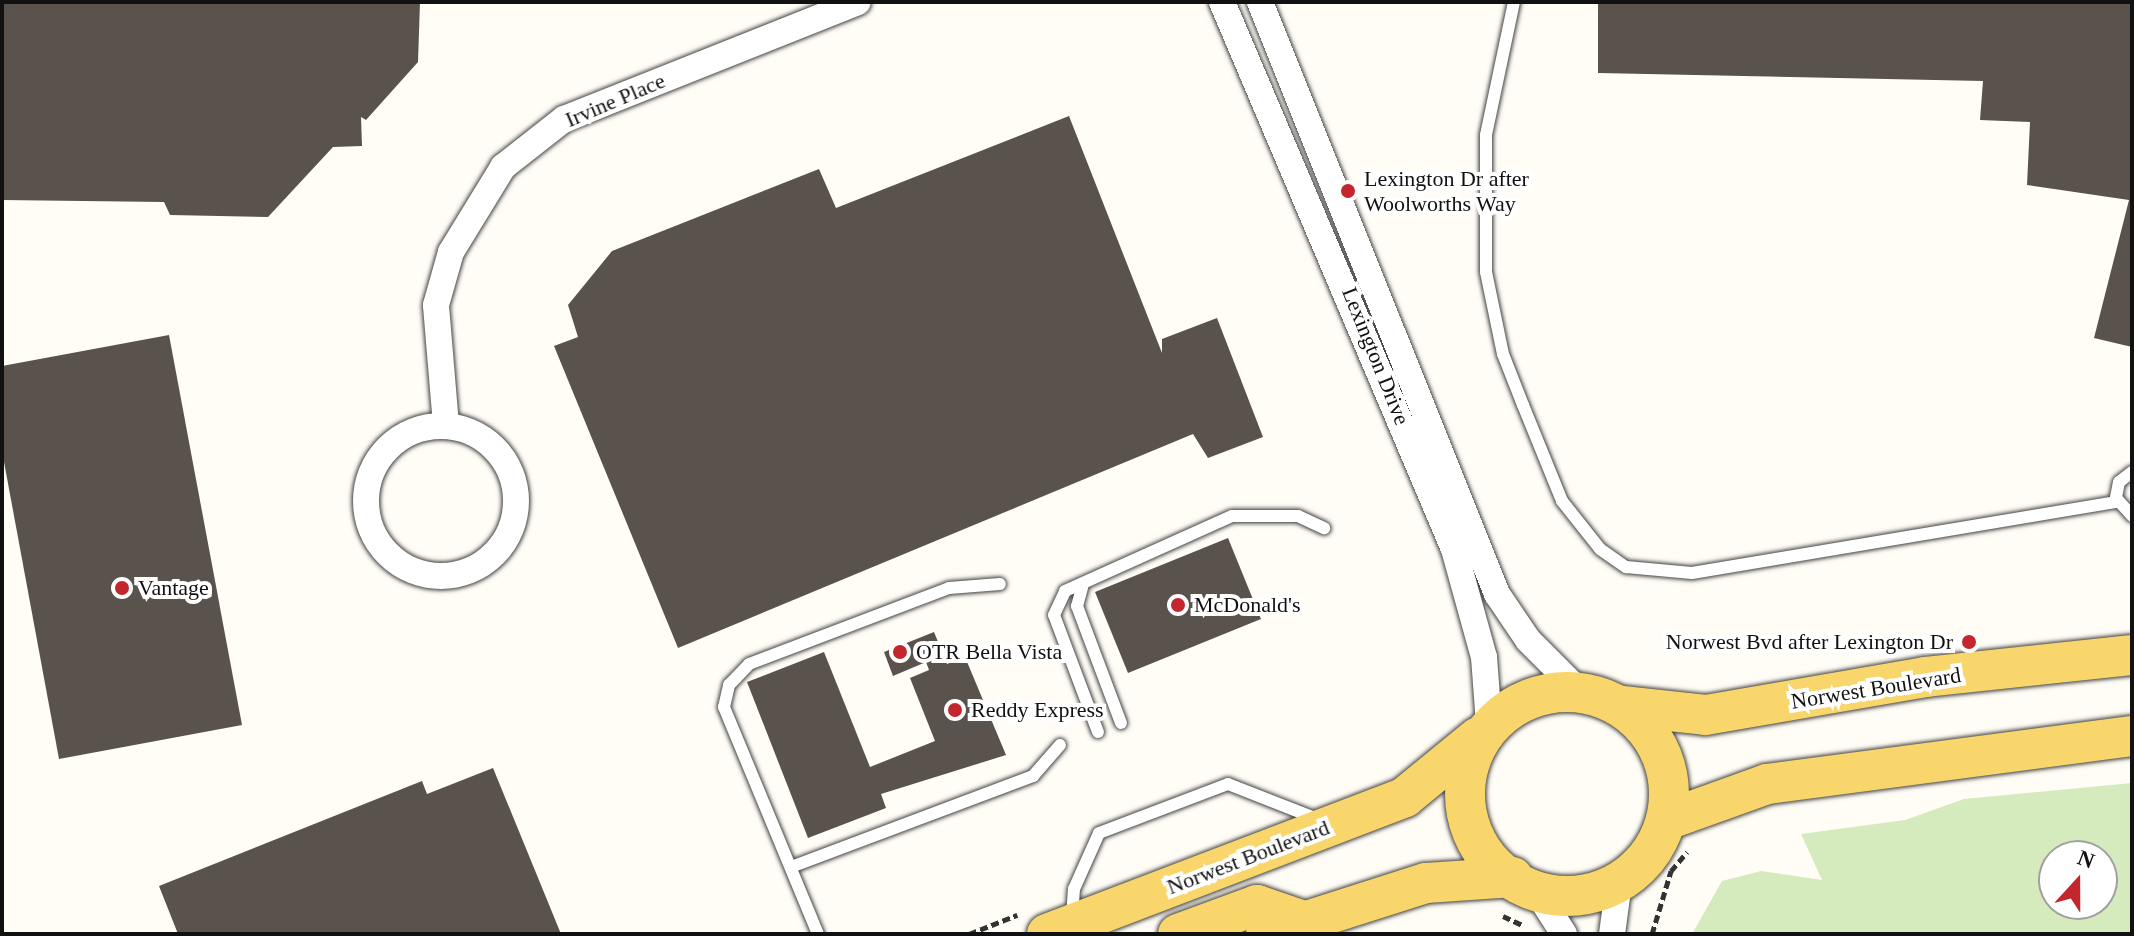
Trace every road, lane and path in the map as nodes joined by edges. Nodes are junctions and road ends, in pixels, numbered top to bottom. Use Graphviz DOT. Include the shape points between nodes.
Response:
graph roads {
  1 [pos="858,2"];
  2 [pos="1222,2"];
  3 [pos="1260,2"];
  4 [pos="1514,2"];
  5 [pos="446,425"];
  6 [pos="2132,472"];
  7 [pos="2118,502"];
  8 [pos="2132,516"];
  9 [pos="1324,528"];
  10 [pos="1000,584"];
  11 [pos="1083,584"];
  12 [pos="2132,655"];
  13 [pos="1584,696"];
  14 [pos="1622,706"];
  15 [pos="1121,723"];
  16 [pos="1484,730"];
  17 [pos="1098,732"];
  18 [pos="2132,736"];
  19 [pos="1060,745"];
  20 [pos="1331,825"];
  21 [pos="1680,832"];
  22 [pos="791,867"];
  23 [pos="1619,882"];
  24 [pos="1525,885"];
  25 [pos="1055,926"];
  26 [pos="1284,927"];
  27 [pos="818,934"];
  28 [pos="969,934"];
  29 [pos="1178,934"];
  30 [pos="1564,934"];
  31 [pos="1612,934"];
  32 [pos="1652,934"];
  1 -- 5 [label="street, Irvine Place" via="564,119 503,167 451,252 436,305"];
  2 -- 16 [label="street, Lexington Drive" via="1233,15 1454,549 1484,657"];
  3 -- 13 [label="street, Lexington Drive" via="1497,594 1528,640"];
  4 -- 7 [label="lane" via="1486,135 1486,272 1503,354 1534,433 1562,501 1600,549 1626,567 1692,573"];
  5 -- 5 [label="street" via="473,432 500,453 517,500 504,544 484,564 428,575 408,569 376,539 367,484 389,446 420,428"];
  6 -- 7 [label="lane" via="2119,482"];
  7 -- 8 [label="lane"];
  9 -- 11 [label="lane" via="1298,516 1232,516"];
  10 -- 22 [label="lane" via="949,588 737,674 724,707"];
  11 -- 15 [label="lane" via="1077,606"];
  11 -- 17 [label="lane" via="1059,597 1054,615"];
  12 -- 14 [label="main road, Norwest Boulevard" via="1925,677 1706,715"];
  13 -- 14 [label="main road"];
  13 -- 16 [label="main road" via="1531,700"];
  14 -- 21 [label="main road" via="1666,760"];
  16 -- 20 [label="main road, Norwest Boulevard" via="1405,797"];
  16 -- 24 [label="main road" via="1464,791 1469,827 1491,863"];
  18 -- 21 [label="main road" via="1767,784"];
  19 -- 22 [label="lane" via="1033,776"];
  20 -- 25 [label="main road, Norwest Boulevard"];
  20 -- 25 [label="lane" via="1228,784 1099,833"];
  21 -- 23 [label="main road"];
  21 -- 32 [label="path"];
  22 -- 27 [label="lane"];
  23 -- 24 [label="main road" via="1564,895"];
  23 -- 31 [label="street"];
  24 -- 26 [label="main road" via="1426,883"];
  24 -- 30 [label="street"];
  25 -- 28 [label="path"];
  26 -- 29 [label="main road" via="1257,905"];
}
